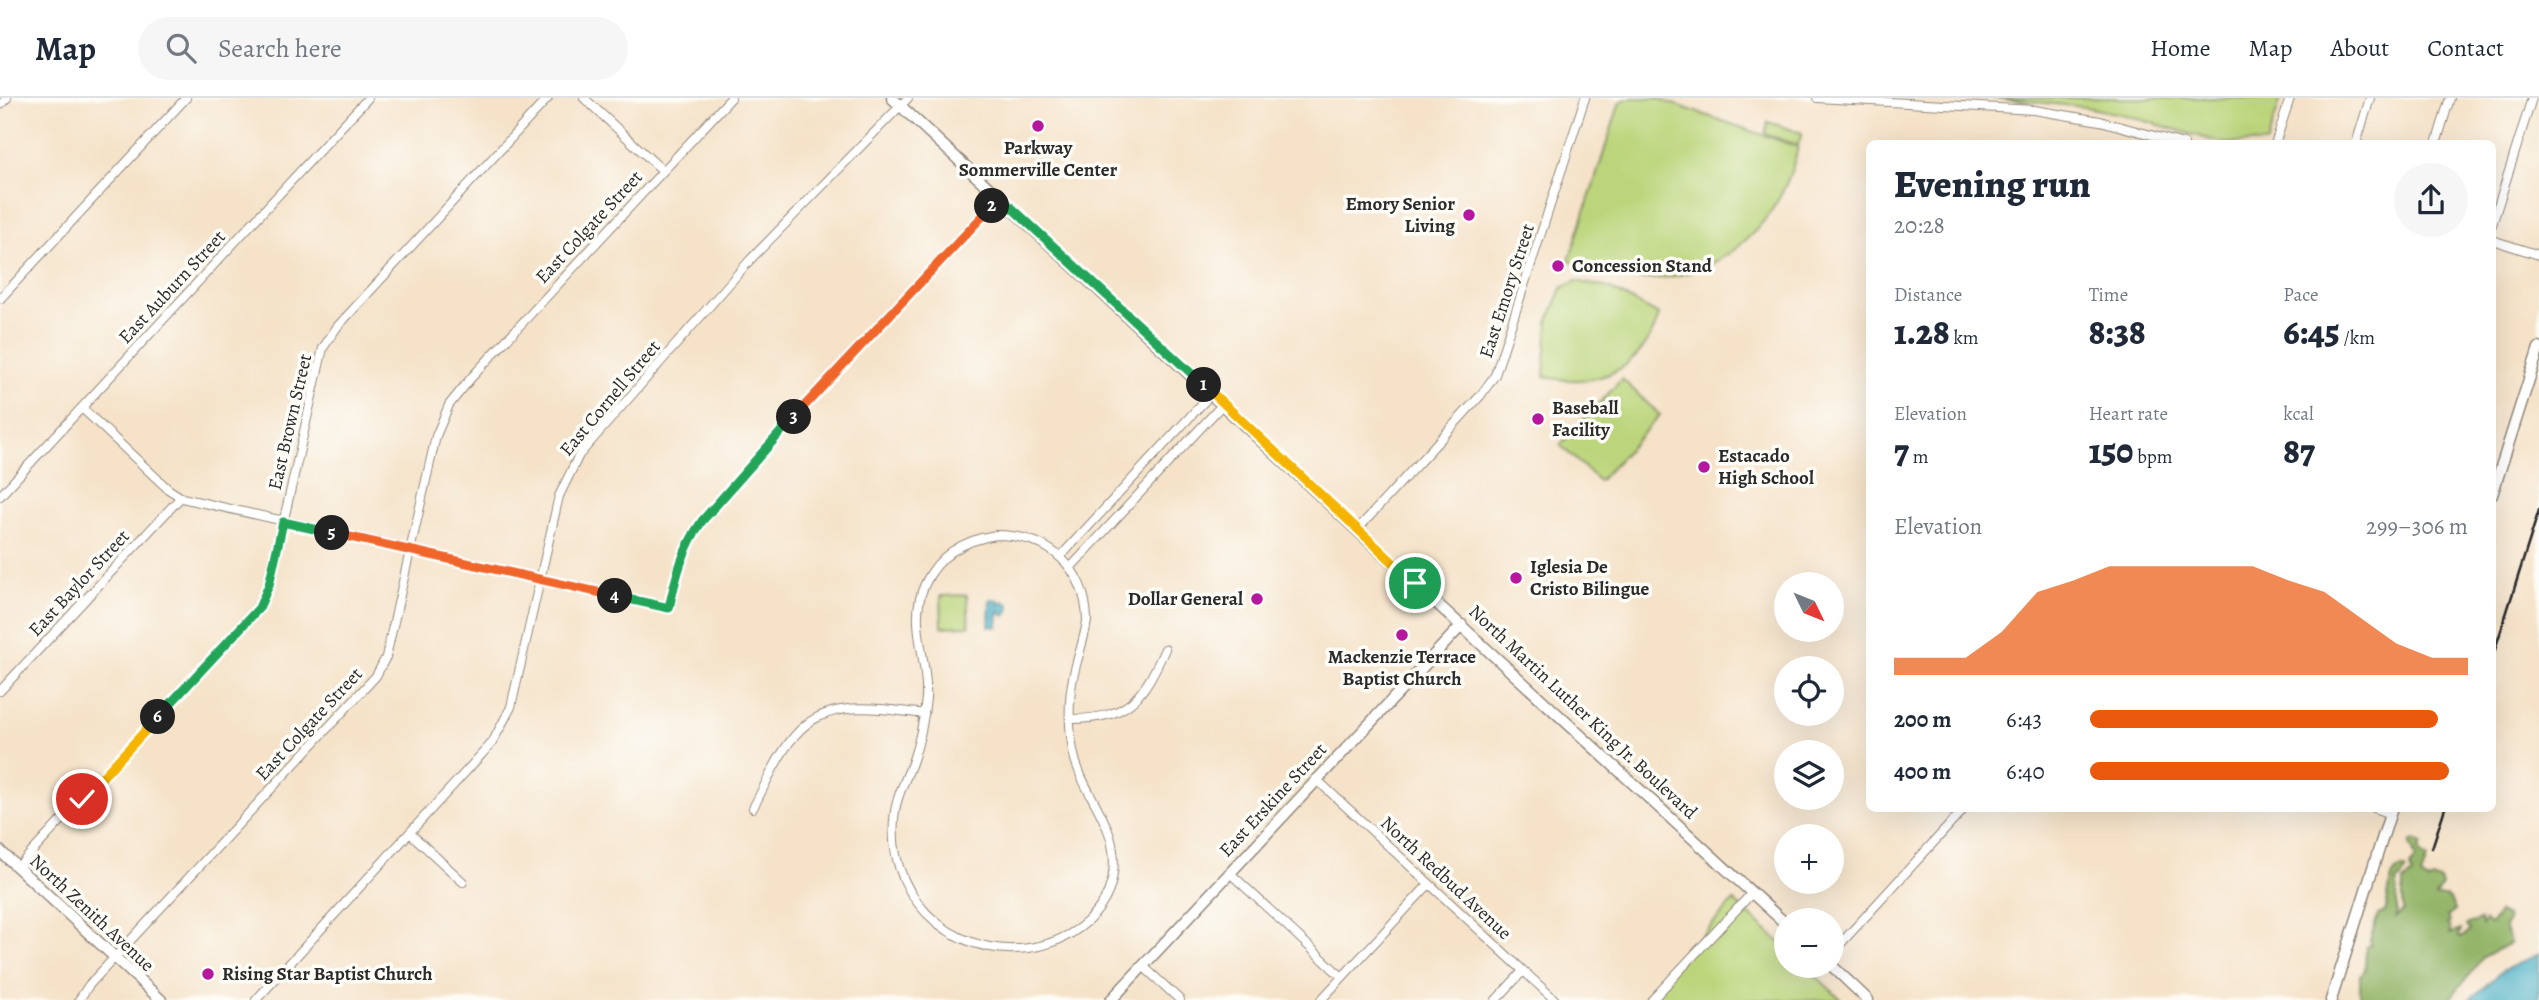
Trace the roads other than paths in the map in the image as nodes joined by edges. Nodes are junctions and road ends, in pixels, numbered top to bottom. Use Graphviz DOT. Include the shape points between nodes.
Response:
graph roads {
  1 [pos="7,98"];
  2 [pos="186,98"];
  3 [pos="352,98"];
  4 [pos="368,98"];
  5 [pos="548,98"];
  6 [pos="584,98"];
  7 [pos="731,98"];
  8 [pos="1585,98"];
  9 [pos="1817,98"];
  10 [pos="2290,98"];
  11 [pos="2370,98"];
  12 [pos="2450,98"];
  13 [pos="2532,98"];
  14 [pos="900,101"];
  15 [pos="0,105"];
  16 [pos="360,106"];
  17 [pos="2169,140"];
  18 [pos="2276,140"];
  19 [pos="2357,140"];
  20 [pos="2437,140"];
  21 [pos="662,170"];
  22 [pos="1000,197"];
  23 [pos="2496,212"];
  24 [pos="2496,241"];
  25 [pos="2539,255"];
  26 [pos="0,299"];
  27 [pos="2539,348"];
  28 [pos="1212,393"];
  29 [pos="1223,404"];
  30 [pos="82,408"];
  31 [pos="2496,482"];
  32 [pos="0,496"];
  33 [pos="181,497"];
  34 [pos="283,522"];
  35 [pos="1357,530"];
  36 [pos="411,551"];
  37 [pos="1060,557"];
  38 [pos="1071,567"];
  39 [pos="540,580"];
  40 [pos="1462,625"];
  41 [pos="1165,649"];
  42 [pos="0,691"];
  43 [pos="924,714"];
  44 [pos="1070,719"];
  45 [pos="1316,779"];
  46 [pos="753,808"];
  47 [pos="1961,812"];
  48 [pos="2391,812"];
  49 [pos="410,833"];
  50 [pos="0,851"];
  51 [pos="18,867"];
  52 [pos="1230,873"];
  53 [pos="463,882"];
  54 [pos="1429,884"];
  55 [pos="1752,893"];
  56 [pos="1774,913"];
  57 [pos="1844,940"];
  58 [pos="115,957"];
  59 [pos="1143,966"];
  60 [pos="1523,971"];
  61 [pos="1342,977"];
  62 [pos="1844,977"];
  63 [pos="79,1000"];
  64 [pos="161,1000"];
  65 [pos="256,1000"];
  66 [pos="1111,1000"];
  67 [pos="1180,1000"];
  68 [pos="1321,1000"];
  69 [pos="1496,1000"];
  70 [pos="1555,1000"];
  71 [pos="1652,1000"];
  72 [pos="1868,1000"];
  73 [pos="2331,1000"];
  1 -- 15 [label="street"];
  2 -- 26 [label="street"];
  3 -- 16 [label="street"];
  4 -- 16 [label="street, East Auburn Street"];
  5 -- 34 [label="street, East Brown Street" via="328,340 318,361"];
  6 -- 21 [label="street"];
  7 -- 21 [label="street, East Colgate Street"];
  8 -- 35 [label="street, East Emory Street" via="1495,375"];
  9 -- 17 [label="street" via="2034,110 2100,121"];
  10 -- 18 [label="street"];
  11 -- 19 [label="street"];
  12 -- 20 [label="street"];
  13 -- 23 [label="street"];
  14 -- 22 [label="main road, North Martin Luther King Jr. Boulevard"];
  14 -- 39 [label="street, East Cornell Street" via="750,260 579,455 559,496"];
  16 -- 30 [label="street, East Auburn Street"];
  21 -- 36 [label="street, East Colgate Street" via="449,405 436,436"];
  22 -- 28 [label="main road, North Martin Luther King Jr. Boulevard"];
  22 -- 39 [label="street" via="801,408 702,521 688,540 669,608"];
  24 -- 25 [label="street"];
  27 -- 31 [label="main road"];
  28 -- 29 [label="main road, North Martin Luther King Jr. Boulevard"];
  28 -- 37 [label="street"];
  29 -- 35 [label="main road, North Martin Luther King Jr. Boulevard"];
  29 -- 38 [label="street"];
  30 -- 32 [label="street, East Auburn Street"];
  30 -- 33 [label="street"];
  33 -- 34 [label="street"];
  33 -- 42 [label="street, East Baylor Street"];
  34 -- 36 [label="street"];
  34 -- 51 [label="street, East Brown Street" via="259,608"];
  35 -- 40 [label="main road, North Martin Luther King Jr. Boulevard"];
  36 -- 39 [label="street"];
  36 -- 58 [label="street, East Colgate Street" via="386,657 376,676"];
  37 -- 38 [label="street"];
  37 -- 43 [label="street" via="1030,539 996,535 962,544 938,563 917,609 926,676"];
  38 -- 44 [label="street" via="1082,591 1087,621 1073,680"];
  39 -- 49 [label="street, East Cornell Street" via="511,707 502,727"];
  40 -- 45 [label="main road, East Erskine Street"];
  40 -- 55 [label="main road, North Martin Luther King Jr. Boulevard"];
  41 -- 44 [label="street" via="1147,685 1125,708 1099,719"];
  43 -- 44 [label="street" via="914,760 895,807 894,841 903,876 923,908 948,932 983,946 1015,951 1057,940 1084,924 1101,905 1112,878 1110,834 1074,754"];
  43 -- 46 [label="street" via="859,708 831,712 809,722 789,743"];
  45 -- 52 [label="main road, East Erskine Street"];
  45 -- 54 [label="street, North Redbud Avenue"];
  47 -- 57 [label="street"];
  48 -- 73 [label="main road"];
  49 -- 53 [label="street"];
  49 -- 65 [label="street, East Cornell Street"];
  50 -- 51 [label="main road, North Zenith Avenue"];
  51 -- 58 [label="main road, North Zenith Avenue"];
  52 -- 59 [label="main road, East Erskine Street"];
  52 -- 61 [label="street"];
  54 -- 60 [label="street, North Redbud Avenue"];
  54 -- 61 [label="street"];
  55 -- 56 [label="main road, North Martin Luther King Jr. Boulevard"];
  55 -- 71 [label="street"];
  58 -- 63 [label="street, East Colgate Street"];
  58 -- 64 [label="main road, North Zenith Avenue"];
  59 -- 66 [label="main road, East Erskine Street"];
  59 -- 67 [label="street"];
  60 -- 69 [label="street"];
  60 -- 70 [label="street, North Redbud Avenue"];
  61 -- 68 [label="street"];
  62 -- 72 [label="main road"];
}
